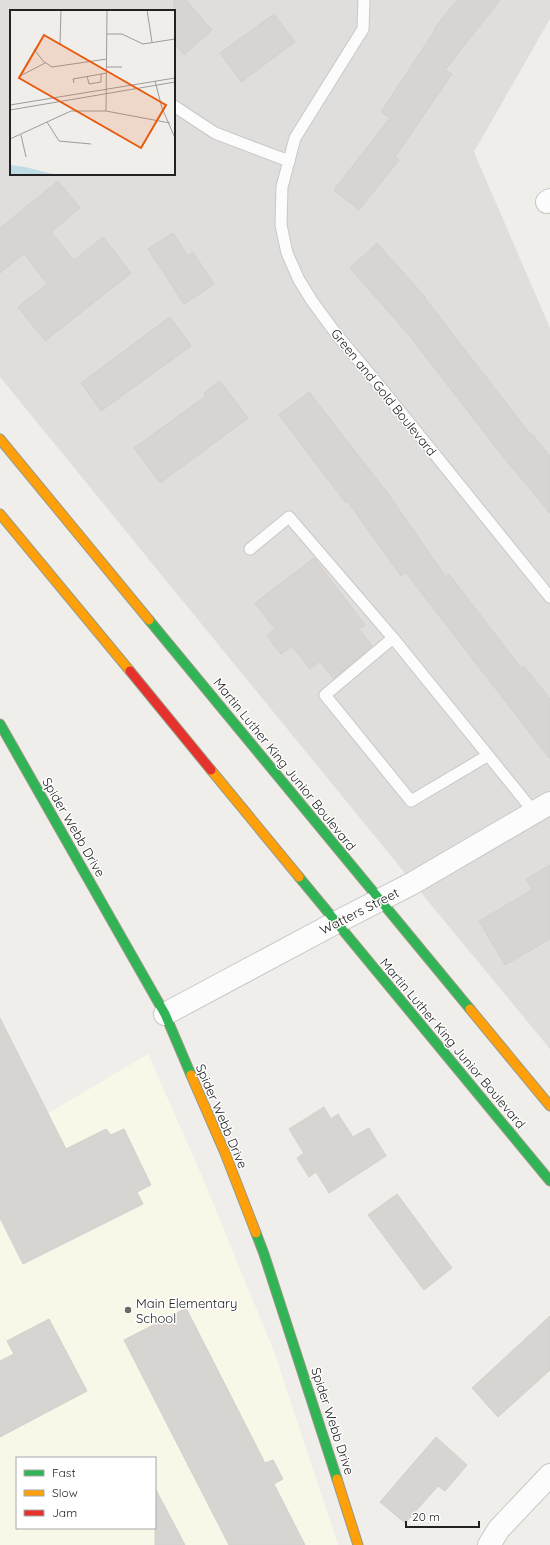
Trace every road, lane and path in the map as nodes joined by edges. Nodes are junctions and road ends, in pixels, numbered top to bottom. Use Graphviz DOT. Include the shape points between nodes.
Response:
graph roads {
  1 [pos="364,0"];
  2 [pos="175,107"];
  3 [pos="288,162"];
  4 [pos="0,438"];
  5 [pos="0,514"];
  6 [pos="250,549"];
  7 [pos="550,597"];
  8 [pos="393,638"];
  9 [pos="0,724"];
  10 [pos="487,756"];
  11 [pos="542,807"];
  12 [pos="381,901"];
  13 [pos="337,922"];
  14 [pos="165,1014"];
  15 [pos="550,1106"];
  16 [pos="550,1181"];
  17 [pos="550,1475"];
  18 [pos="358,1545"];
  19 [pos="489,1545"];
  1 -- 3 [label="lane, Green and Gold Boulevard" via="363,28 295,138"];
  2 -- 3 [label="lane" via="214,133"];
  3 -- 7 [label="lane, Green and Gold Boulevard" via="282,187 282,225 287,253 312,302"];
  4 -- 12 [label="main road, Martin Luther King Junior Boulevard"];
  5 -- 13 [label="main road, Martin Luther King Junior Boulevard"];
  6 -- 8 [label="lane" via="289,517"];
  8 -- 10 [label="lane"];
  8 -- 10 [label="lane" via="325,695 411,801"];
  9 -- 14 [label="main road, Spider Webb Drive"];
  10 -- 11 [label="lane"];
  11 -- 12 [label="street, Watters Street"];
  12 -- 13 [label="street, Watters Street"];
  12 -- 15 [label="main road, Martin Luther King Junior Boulevard"];
  13 -- 14 [label="street, Watters Street"];
  13 -- 16 [label="main road, Martin Luther King Junior Boulevard"];
  14 -- 18 [label="main road, Spider Webb Drive" via="225,1153 264,1254"];
  17 -- 19 [label="street" via="499,1529"];
}
